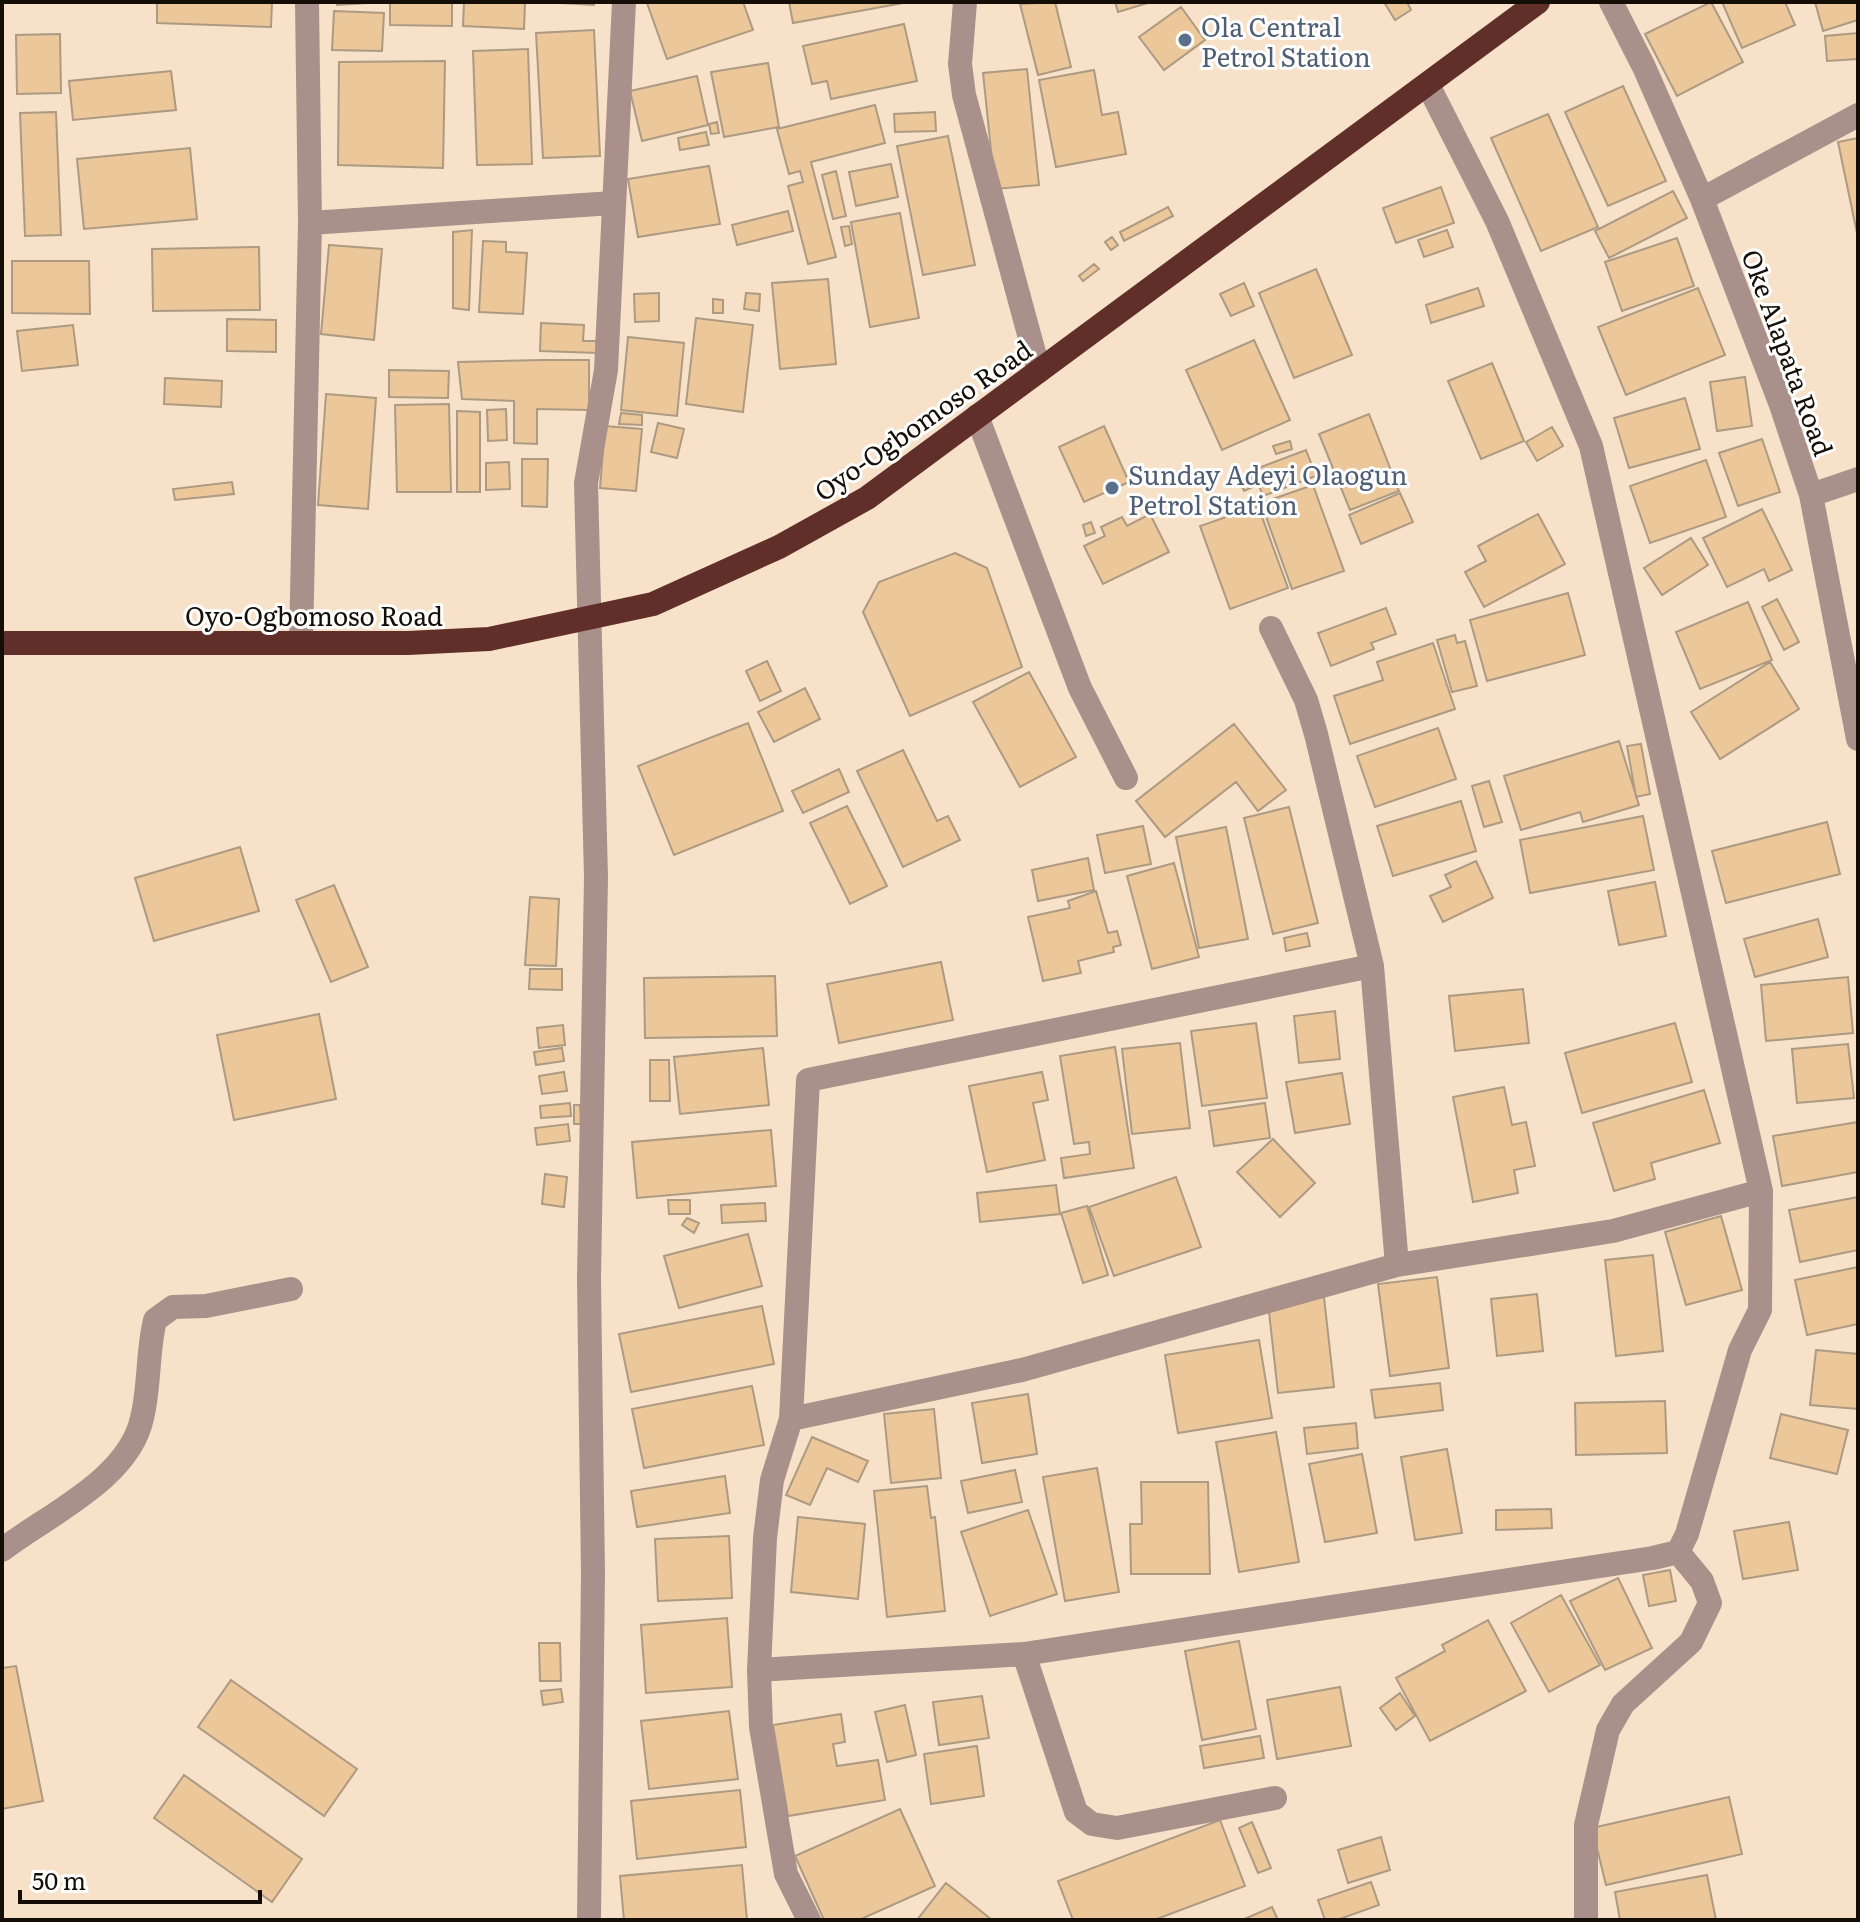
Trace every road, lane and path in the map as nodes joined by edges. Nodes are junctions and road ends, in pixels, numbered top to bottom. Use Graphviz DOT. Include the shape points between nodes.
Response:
graph roads {
  1 [pos="307,2"];
  2 [pos="624,2"];
  3 [pos="965,2"];
  4 [pos="1538,2"];
  5 [pos="1611,2"];
  6 [pos="1428,85"];
  7 [pos="1858,115"];
  8 [pos="1702,199"];
  9 [pos="613,203"];
  10 [pos="310,223"];
  11 [pos="1039,371"];
  12 [pos="977,416"];
  13 [pos="1858,479"];
  14 [pos="1811,495"];
  15 [pos="590,617"];
  16 [pos="1271,628"];
  17 [pos="301,642"];
  18 [pos="2,643"];
  19 [pos="1858,739"];
  20 [pos="1126,778"];
  21 [pos="1372,966"];
  22 [pos="1761,1191"];
  23 [pos="1397,1265"];
  24 [pos="291,1289"];
  25 [pos="791,1419"];
  26 [pos="2,1550"];
  27 [pos="1678,1552"];
  28 [pos="1024,1654"];
  29 [pos="759,1670"];
  30 [pos="1275,1798"];
  31 [pos="589,1920"];
  32 [pos="809,1920"];
  33 [pos="1586,1920"];
  1 -- 10 [label="street"];
  2 -- 9 [label="street"];
  3 -- 11 [label="street" via="960,64 964,95"];
  4 -- 6 [label="highway, Oyo-Ogbomoso Road"];
  5 -- 8 [label="street, Oke Alapata Road"];
  6 -- 11 [label="highway, Oyo-Ogbomoso Road"];
  6 -- 22 [label="street" via="1497,221 1591,446"];
  7 -- 8 [label="street"];
  8 -- 14 [label="street, Oke Alapata Road"];
  9 -- 10 [label="street"];
  9 -- 15 [label="street" via="606,370 586,483"];
  10 -- 17 [label="street"];
  11 -- 12 [label="highway, Oyo-Ogbomoso Road"];
  12 -- 15 [label="highway, Oyo-Ogbomoso Road" via="867,498 779,547 653,604"];
  12 -- 20 [label="street" via="1080,688"];
  13 -- 14 [label="street"];
  14 -- 19 [label="street, Oke Alapata Road"];
  15 -- 17 [label="highway, Oyo-Ogbomoso Road" via="489,639"];
  15 -- 31 [label="street" via="596,877 589,1279"];
  16 -- 21 [label="street" via="1306,700"];
  17 -- 18 [label="highway, Oyo-Ogbomoso Road"];
  21 -- 23 [label="street"];
  21 -- 25 [label="street" via="808,1080"];
  22 -- 23 [label="street" via="1613,1231"];
  22 -- 27 [label="street" via="1760,1310 1740,1350"];
  23 -- 25 [label="street" via="1022,1370"];
  24 -- 26 [label="street" via="173,1307 155,1320 142,1422 128,1455 112,1473"];
  25 -- 29 [label="street" via="772,1480"];
  27 -- 28 [label="street"];
  27 -- 33 [label="street" via="1702,1581 1710,1603 1691,1642 1623,1704 1608,1730 1586,1825"];
  28 -- 29 [label="street"];
  28 -- 30 [label="street" via="1076,1812 1092,1824 1117,1828"];
  29 -- 32 [label="street" via="761,1727 786,1874"];
}
